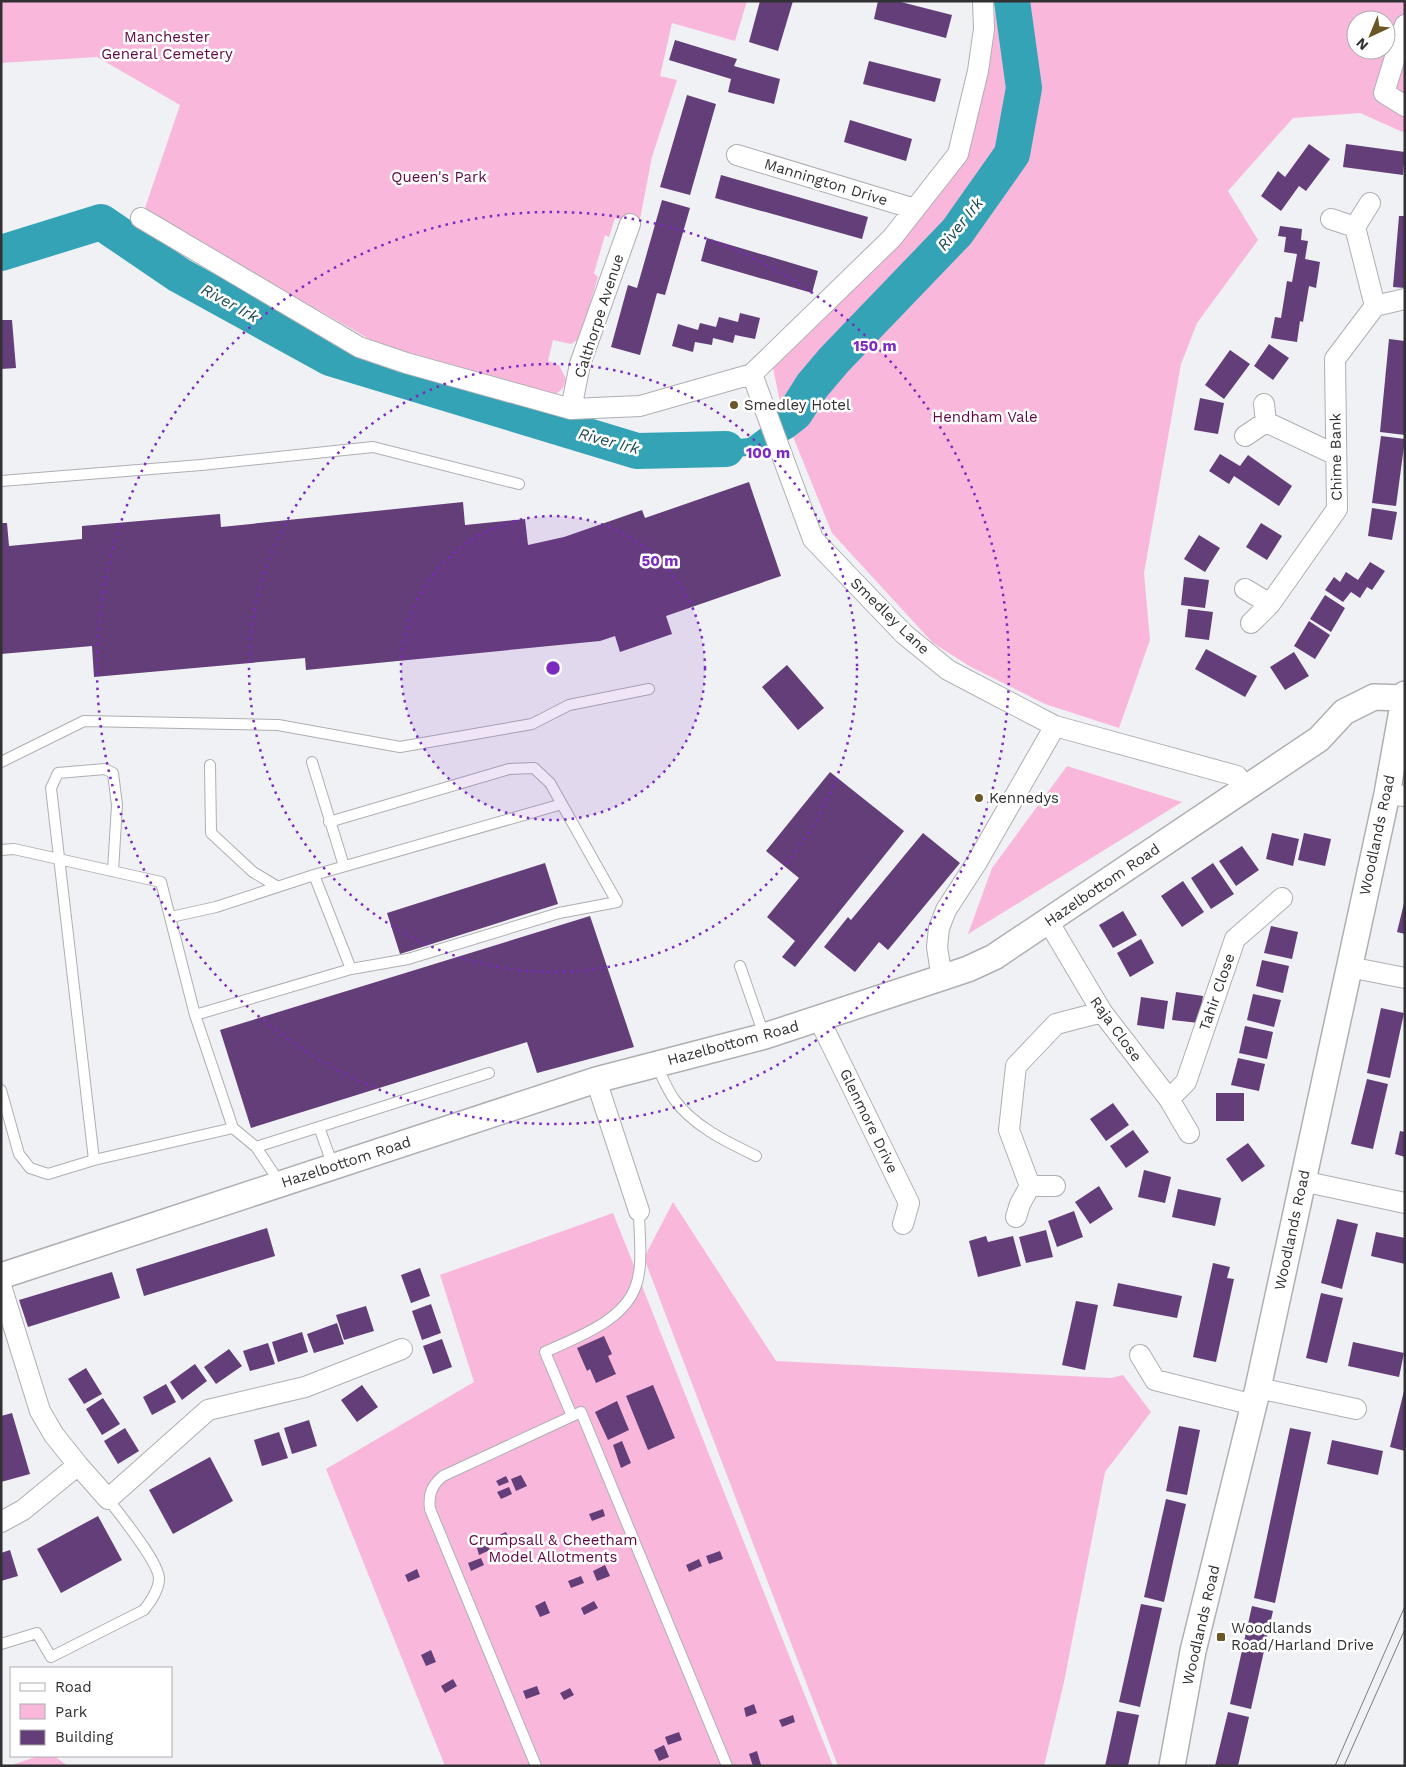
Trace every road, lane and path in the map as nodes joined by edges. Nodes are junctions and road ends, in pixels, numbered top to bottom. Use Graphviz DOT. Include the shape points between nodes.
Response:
graph roads {
  1 [pos="983,1"];
  2 [pos="1405,25"];
  3 [pos="1405,106"];
  4 [pos="737,155"];
  5 [pos="1370,203"];
  6 [pos="915,209"];
  7 [pos="141,218"];
  8 [pos="1331,219"];
  9 [pos="630,224"];
  10 [pos="1355,228"];
  11 [pos="1405,298"];
  12 [pos="1375,306"];
  13 [pos="752,374"];
  14 [pos="571,409"];
  15 [pos="1245,436"];
  16 [pos="1336,455"];
  17 [pos="1,481"];
  18 [pos="519,484"];
  19 [pos="1245,589"];
  20 [pos="1270,604"];
  21 [pos="1251,623"];
  22 [pos="649,689"];
  23 [pos="1404,696"];
  24 [pos="1055,726"];
  25 [pos="1,762"];
  26 [pos="312,762"];
  27 [pos="210,766"];
  28 [pos="1247,789"];
  29 [pos="1396,795"];
  30 [pos="562,804"];
  31 [pos="329,822"];
  32 [pos="1,850"];
  33 [pos="58,860"];
  34 [pos="344,866"];
  35 [pos="113,871"];
  36 [pos="314,875"];
  37 [pos="278,887"];
  38 [pos="1282,898"];
  39 [pos="171,916"];
  40 [pos="1048,921"];
  41 [pos="740,966"];
  42 [pos="1349,967"];
  43 [pos="351,970"];
  44 [pos="1405,978"];
  45 [pos="942,980"];
  46 [pos="1102,1012"];
  47 [pos="195,1015"];
  48 [pos="819,1019"];
  49 [pos="765,1036"];
  50 [pos="656,1064"];
  51 [pos="489,1073"];
  52 [pos="596,1080"];
  53 [pos="1,1090"];
  54 [pos="1169,1099"];
  55 [pos="319,1127"];
  56 [pos="233,1128"];
  57 [pos="1190,1133"];
  58 [pos="256,1147"];
  59 [pos="756,1156"];
  60 [pos="94,1160"];
  61 [pos="333,1166"];
  62 [pos="1302,1181"];
  63 [pos="281,1184"];
  64 [pos="1030,1186"];
  65 [pos="1055,1186"];
  66 [pos="1405,1202"];
  67 [pos="639,1211"];
  68 [pos="1016,1217"];
  69 [pos="903,1224"];
  70 [pos="1,1276"];
  71 [pos="1,1286"];
  72 [pos="402,1349"];
  73 [pos="1140,1355"];
  74 [pos="1256,1396"];
  75 [pos="1356,1410"];
  76 [pos="572,1416"];
  77 [pos="78,1465"];
  78 [pos="108,1499"];
  79 [pos="1,1522"];
  80 [pos="1,1644"];
  81 [pos="536,1766"];
  82 [pos="727,1766"];
  83 [pos="1172,1766"];
  1 -- 6 [label="street" via="984,29 978,71 958,154"];
  2 -- 3 [label="street" via="1384,93"];
  4 -- 6 [label="street, Mannington Drive"];
  5 -- 10 [label="street"];
  6 -- 13 [label="street" via="892,238"];
  7 -- 14 [label="street" via="359,347"];
  8 -- 10 [label="street"];
  9 -- 14 [label="street, Calthorpe Avenue" via="580,364"];
  10 -- 12 [label="street"];
  11 -- 12 [label="street"];
  12 -- 16 [label="street, Chime Bank" via="1335,359"];
  13 -- 14 [label="street" via="640,406"];
  13 -- 24 [label="street, Smedley Lane" via="812,539 904,634 948,670"];
  15 -- 16 [label="street" via="1265,413"];
  16 -- 20 [label="street, Chime Bank" via="1337,509"];
  17 -- 18 [label="lane" via="373,447"];
  19 -- 20 [label="street"];
  20 -- 21 [label="street, Chime Bank"];
  22 -- 25 [label="lane" via="569,705 532,724 400,747 278,725 84,721"];
  23 -- 28 [label="street, Hazelbottom Road" via="1374,697 1344,712 1319,739"];
  23 -- 29 [label="street, Woodlands Road"];
  24 -- 28 [label="street, Smedley Lane" via="1237,776"];
  24 -- 45 [label="street" via="946,910 939,928 937,947"];
  26 -- 31 [label="lane"];
  27 -- 37 [label="lane" via="211,833 253,872"];
  28 -- 40 [label="street, Hazelbottom Road"];
  29 -- 42 [label="street, Woodlands Road"];
  30 -- 31 [label="lane" via="550,783 534,768 509,769"];
  30 -- 34 [label="lane"];
  30 -- 43 [label="lane" via="617,902 559,914 408,959"];
  31 -- 34 [label="lane"];
  32 -- 33 [label="lane" via="14,849"];
  33 -- 35 [label="lane"];
  33 -- 35 [label="lane" via="53,780 58,773 105,768 113,773 117,805"];
  33 -- 60 [label="lane"];
  34 -- 36 [label="lane"];
  35 -- 39 [label="lane" via="161,882"];
  36 -- 37 [label="lane"];
  36 -- 43 [label="lane"];
  37 -- 39 [label="lane" via="216,907"];
  38 -- 54 [label="street, Tahir Close" via="1235,939 1186,1082"];
  39 -- 47 [label="lane"];
  40 -- 45 [label="street, Hazelbottom Road" via="994,958"];
  40 -- 46 [label="street, Raja Close"];
  41 -- 49 [label="lane"];
  42 -- 44 [label="street"];
  42 -- 62 [label="street, Woodlands Road"];
  43 -- 47 [label="lane"];
  45 -- 48 [label="street, Hazelbottom Road"];
  46 -- 54 [label="street, Raja Close"];
  46 -- 64 [label="street" via="1056,1024 1016,1066 1009,1130"];
  47 -- 56 [label="lane"];
  48 -- 49 [label="street, Hazelbottom Road"];
  48 -- 69 [label="street, Glenmore Drive" via="909,1203"];
  49 -- 50 [label="street, Hazelbottom Road"];
  50 -- 52 [label="street, Hazelbottom Road"];
  50 -- 59 [label="lane" via="674,1100 691,1116 706,1129"];
  51 -- 55 [label="lane"];
  52 -- 61 [label="street, Hazelbottom Road"];
  52 -- 67 [label="street"];
  53 -- 60 [label="lane" via="19,1154 30,1168 48,1174"];
  54 -- 57 [label="street, Raja Close"];
  55 -- 58 [label="lane"];
  55 -- 61 [label="lane"];
  56 -- 58 [label="lane"];
  56 -- 60 [label="lane"];
  58 -- 63 [label="lane"];
  61 -- 63 [label="street, Hazelbottom Road"];
  62 -- 66 [label="street"];
  62 -- 74 [label="street, Woodlands Road"];
  63 -- 70 [label="street, Hazelbottom Road"];
  64 -- 65 [label="street"];
  64 -- 68 [label="street"];
  67 -- 76 [label="lane" via="639,1267 635,1289 620,1309 597,1329 545,1352"];
  71 -- 77 [label="street" via="40,1411"];
  72 -- 78 [label="street" via="305,1387 208,1410"];
  73 -- 74 [label="street" via="1155,1380"];
  74 -- 75 [label="street"];
  74 -- 83 [label="street, Woodlands Road" via="1193,1651"];
  76 -- 81 [label="lane" via="443,1476 430,1491 428,1500"];
  76 -- 82 [label="lane" via="581,1412"];
  77 -- 78 [label="street"];
  77 -- 79 [label="street" via="23,1510"];
  78 -- 80 [label="lane" via="155,1565 159,1579 154,1597 144,1610 51,1657 37,1633"];
}
